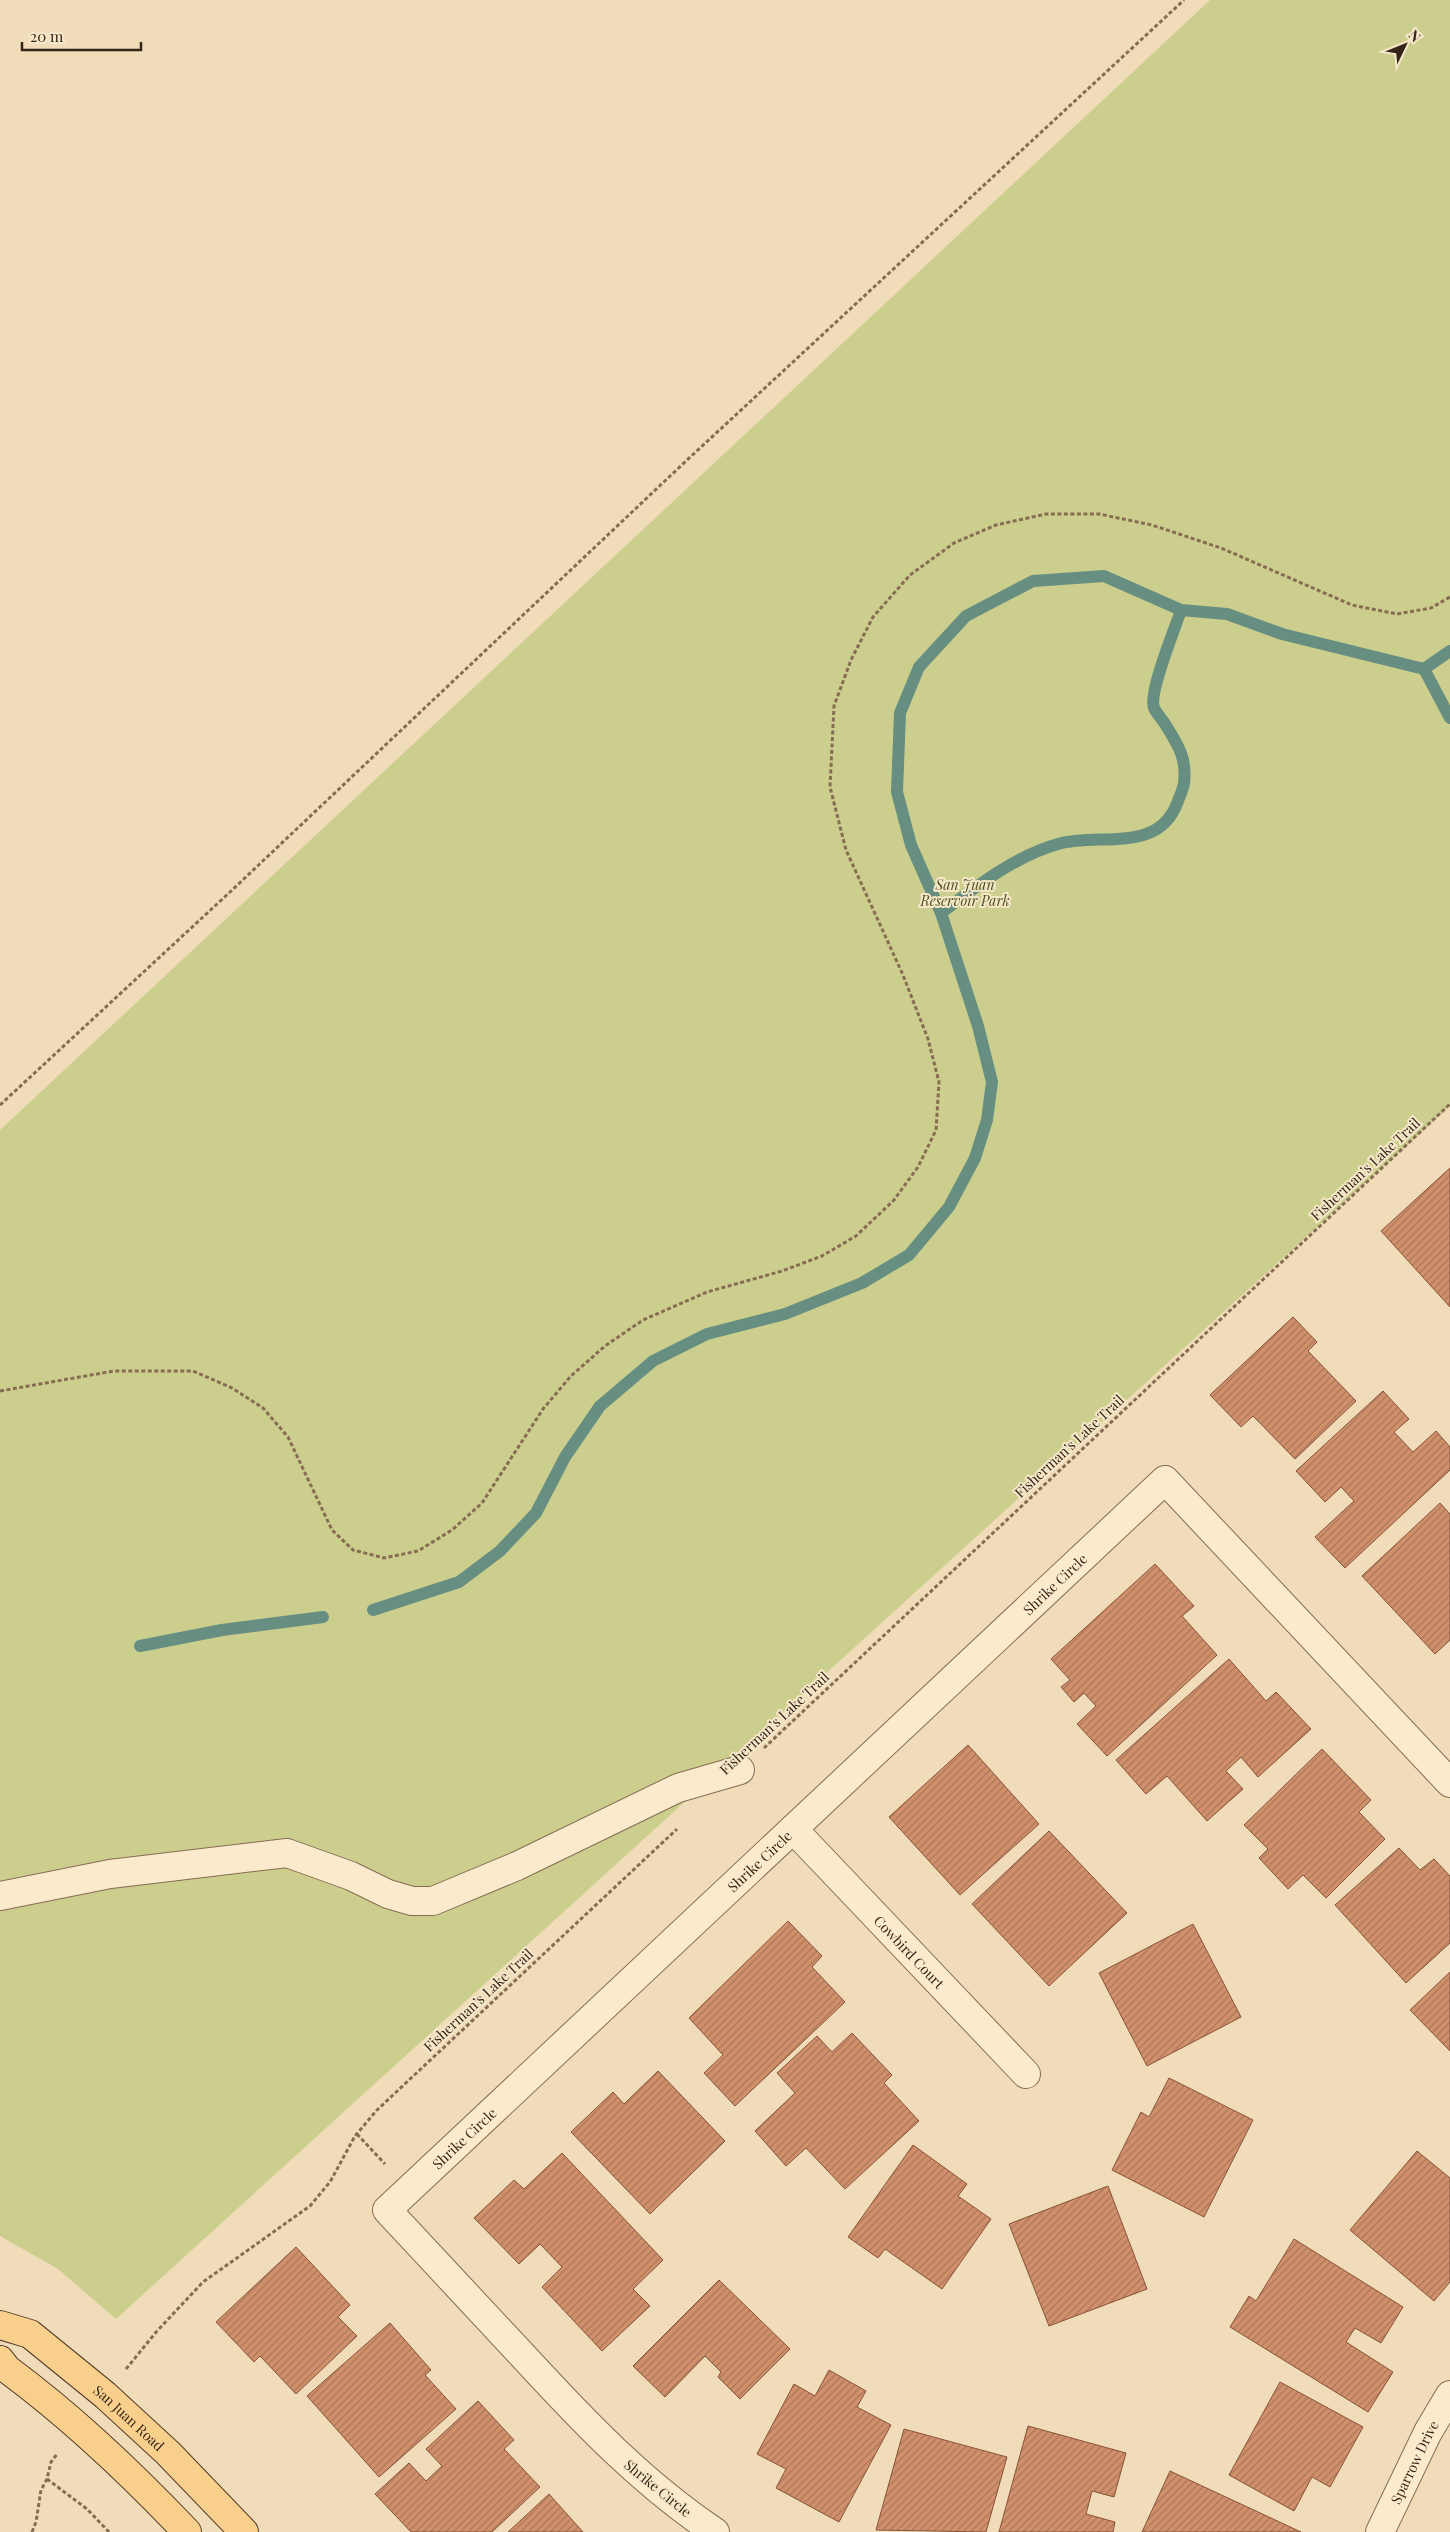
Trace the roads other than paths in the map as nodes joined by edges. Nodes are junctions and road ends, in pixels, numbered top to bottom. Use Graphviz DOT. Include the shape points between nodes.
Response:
graph roads {
  1 [pos="740,1770"];
  2 [pos="1450,1783"];
  3 [pos="793,1829"];
  4 [pos="0,1896"];
  5 [pos="1026,2074"];
  6 [pos="0,2325"];
  7 [pos="0,2360"];
  8 [pos="1450,2395"];
  9 [pos="187,2532"];
  10 [pos="244,2532"];
  11 [pos="715,2532"];
  12 [pos="1380,2532"];
  1 -- 4 [label="street" via="678,1788 518,1866 433,1901 412,1901 388,1894 351,1876 287,1853 110,1874"];
  2 -- 3 [label="street, Shrike Circle" via="1165,1480"];
  3 -- 5 [label="street, Cowbird Court"];
  3 -- 11 [label="street, Shrike Circle" via="387,2210 589,2427 635,2471"];
  6 -- 10 [label="main road, San Juan Road" via="30,2334 105,2395 168,2453"];
  7 -- 9 [label="main road" via="80,2426"];
  8 -- 12 [label="street, Sparrow Drive" via="1428,2432"];
}
